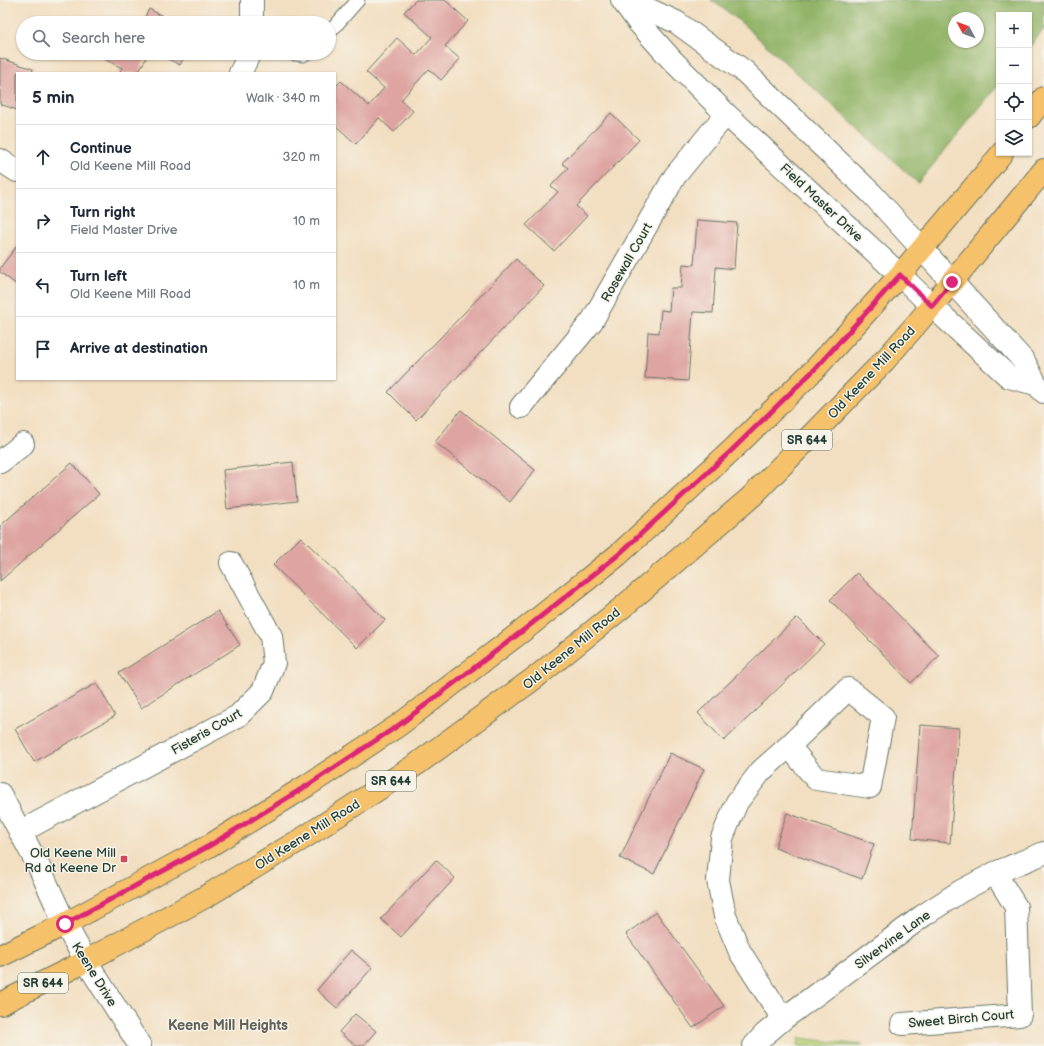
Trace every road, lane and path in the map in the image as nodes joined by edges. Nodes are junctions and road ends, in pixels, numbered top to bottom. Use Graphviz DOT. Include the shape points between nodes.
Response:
graph roads {
  1 [pos="252,0"];
  2 [pos="358,0"];
  3 [pos="622,0"];
  4 [pos="628,0"];
  5 [pos="252,16"];
  6 [pos="336,25"];
  7 [pos="246,60"];
  8 [pos="240,72"];
  9 [pos="1044,98"];
  10 [pos="1032,113"];
  11 [pos="726,114"];
  12 [pos="1000,156"];
  13 [pos="0,160"];
  14 [pos="16,170"];
  15 [pos="1044,170"];
  16 [pos="922,249"];
  17 [pos="900,275"];
  18 [pos="952,282"];
  19 [pos="932,306"];
  20 [pos="1041,384"];
  21 [pos="521,407"];
  22 [pos="23,444"];
  23 [pos="0,462"];
  24 [pos="231,562"];
  25 [pos="789,746"];
  26 [pos="0,794"];
  27 [pos="20,832"];
  28 [pos="1044,853"];
  29 [pos="995,873"];
  30 [pos="65,924"];
  31 [pos="0,956"];
  32 [pos="86,961"];
  33 [pos="0,1004"];
  34 [pos="782,1019"];
  35 [pos="902,1024"];
  36 [pos="140,1046"];
  37 [pos="754,1046"];
  1 -- 5 [label="street"];
  2 -- 6 [label="lane"];
  3 -- 11 [label="street, Field Master Drive" via="671,59"];
  4 -- 16 [label="street, Field Master Drive" via="676,22 744,71 872,194"];
  7 -- 8 [label="street"];
  9 -- 10 [label="main road"];
  11 -- 17 [label="street, Field Master Drive"];
  11 -- 21 [label="street, Rosewall Court" via="675,176 592,321"];
  12 -- 16 [label="main road"];
  13 -- 14 [label="street"];
  15 -- 18 [label="main road, Old Keene Mill Road / SR 644"];
  16 -- 17 [label="main road"];
  16 -- 18 [label="street, Field Master Drive"];
  17 -- 19 [label="street, Field Master Drive"];
  17 -- 30 [label="main road" via="816,368 732,450 618,555 525,629 399,725 308,785 209,846"];
  18 -- 19 [label="main road, Old Keene Mill Road / SR 644"];
  18 -- 20 [label="street, Field Master Drive" via="1024,361"];
  19 -- 20 [label="street, Field Master Drive" via="1010,377"];
  19 -- 32 [label="main road, Old Keene Mill Road / SR 644" via="880,365 751,497 624,606 536,677 417,764 305,837 205,897"];
  22 -- 23 [label="street"];
  24 -- 27 [label="street, Fisteris Court" via="271,636 274,662 263,691 238,716"];
  25 -- 25 [label="street" via="848,689 883,717 870,787 816,779"];
  25 -- 34 [label="street" via="761,771 737,802 722,838 718,880 725,916 740,952"];
  26 -- 27 [label="street, Keene Drive"];
  27 -- 30 [label="street, Keene Drive"];
  28 -- 29 [label="street, Silvervine Lane"];
  29 -- 34 [label="street, Silvervine Lane" via="924,915"];
  29 -- 35 [label="street, Sweet Birch Court" via="1016,907 1020,1015"];
  30 -- 31 [label="main road"];
  30 -- 32 [label="street, Keene Drive"];
  32 -- 33 [label="main road, Old Keene Mill Road / SR 644"];
  32 -- 36 [label="street, Keene Drive"];
  34 -- 37 [label="street, Silvervine Lane"];
}
